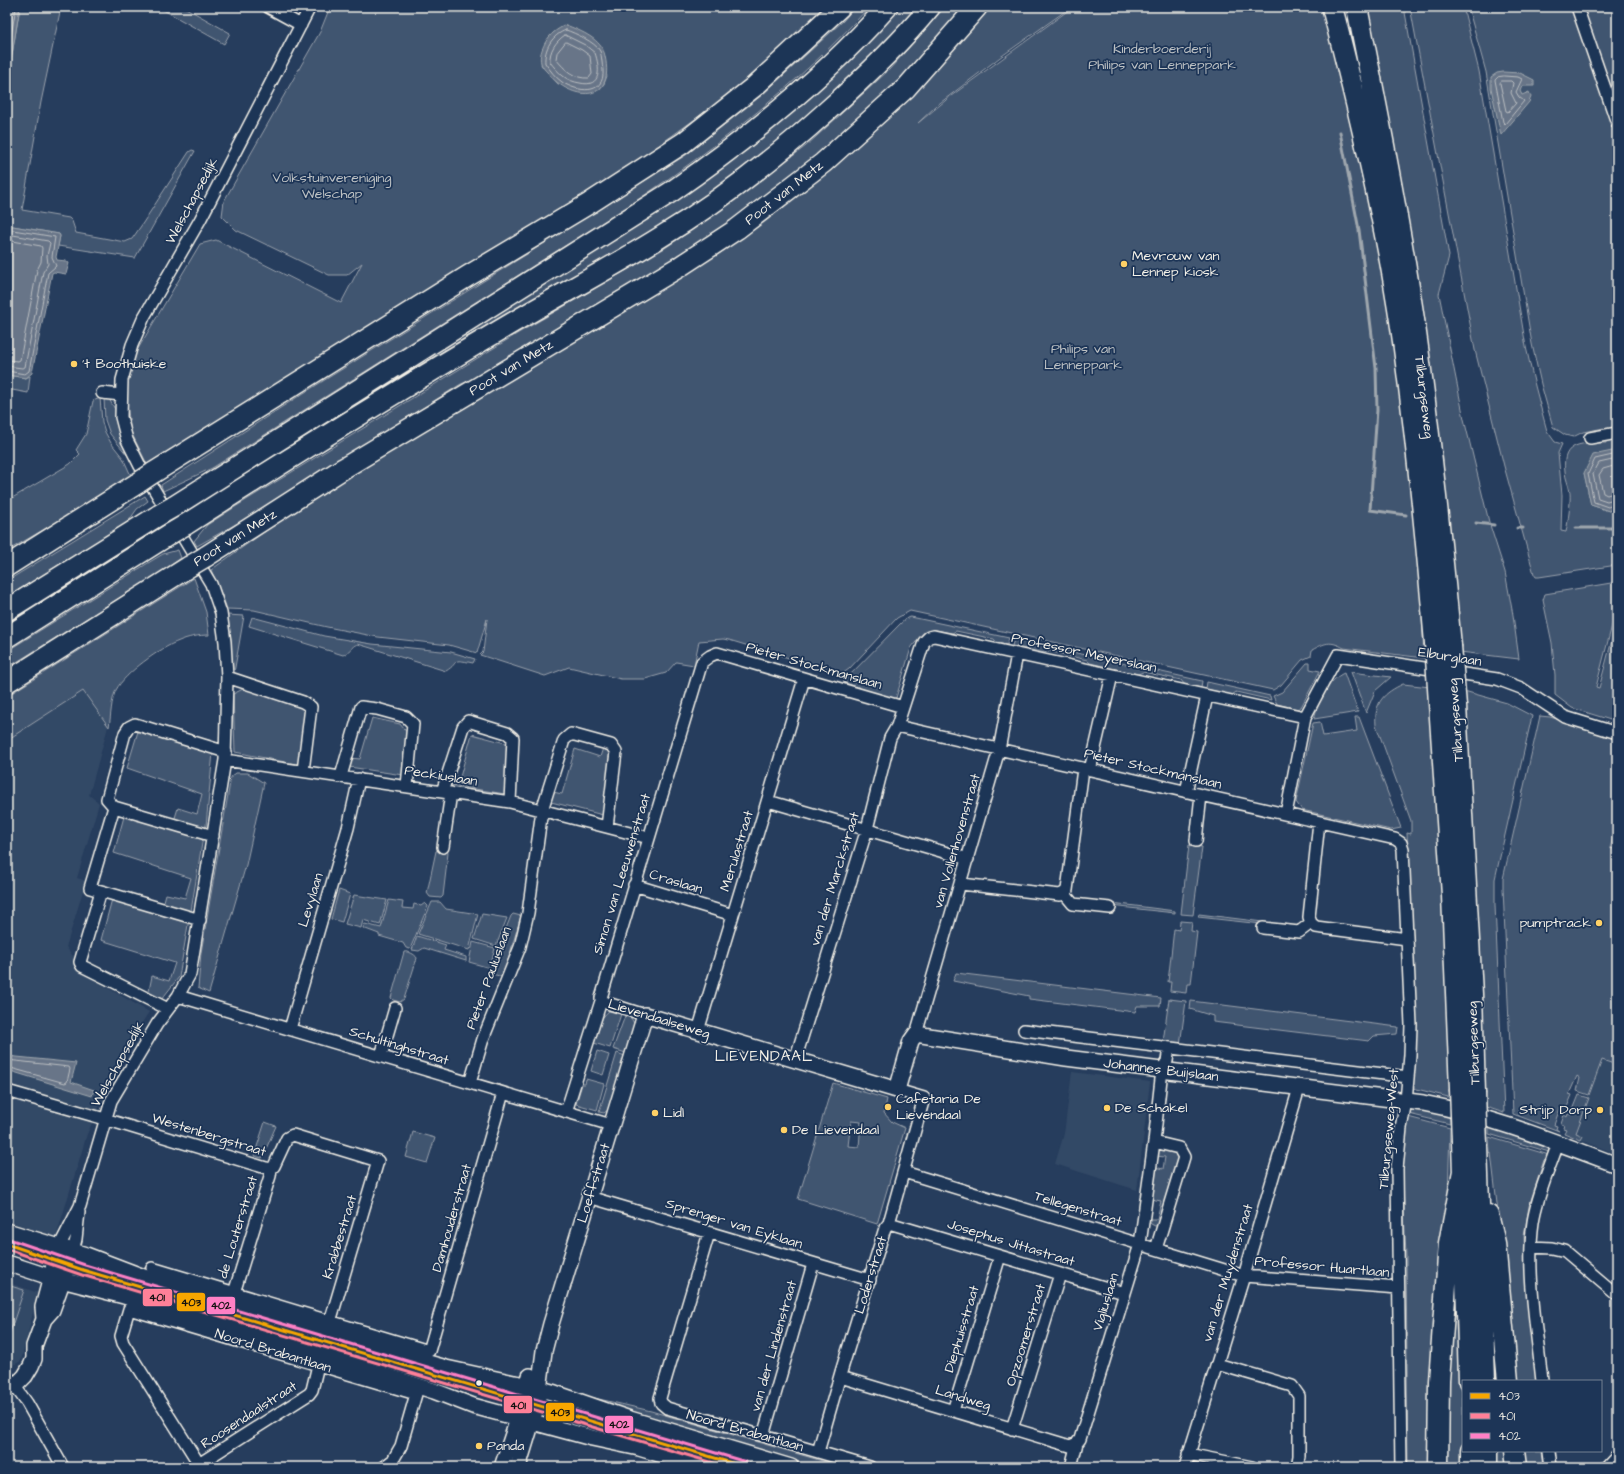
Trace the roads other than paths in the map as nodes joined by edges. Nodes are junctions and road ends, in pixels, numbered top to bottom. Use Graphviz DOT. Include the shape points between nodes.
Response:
graph roads {
  1 [pos="268,7"];
  2 [pos="840,7"];
  3 [pos="887,7"];
  4 [pos="930,7"];
  5 [pos="977,7"];
  6 [pos="1332,7"];
  7 [pos="1358,7"];
  8 [pos="1577,7"];
  9 [pos="306,8"];
  10 [pos="301,25"];
  11 [pos="1617,122"];
  12 [pos="1408,326"];
  13 [pos="102,393"];
  14 [pos="121,395"];
  15 [pos="1617,433"];
  16 [pos="1590,438"];
  17 [pos="7,566"];
  18 [pos="7,610"];
  19 [pos="7,637"];
  20 [pos="717,653"];
  21 [pos="1017,654"];
  22 [pos="1112,675"];
  23 [pos="227,678"];
  24 [pos="804,679"];
  25 [pos="7,682"];
  26 [pos="1207,696"];
  27 [pos="903,707"];
  28 [pos="1305,717"];
  29 [pos="897,726"];
  30 [pos="1617,733"];
  31 [pos="999,750"];
  32 [pos="226,756"];
  33 [pos="1086,769"];
  34 [pos="303,771"];
  35 [pos="341,776"];
  36 [pos="359,779"];
  37 [pos="407,786"];
  38 [pos="446,792"];
  39 [pos="1186,792"];
  40 [pos="1201,795"];
  41 [pos="768,801"];
  42 [pos="510,802"];
  43 [pos="114,807"];
  44 [pos="542,810"];
  45 [pos="1286,814"];
  46 [pos="1319,822"];
  47 [pos="607,827"];
  48 [pos="867,829"];
  49 [pos="213,836"];
  50 [pos="649,838"];
  51 [pos="1196,841"];
  52 [pos="1401,843"];
  53 [pos="443,847"];
  54 [pos="968,859"];
  55 [pos="961,884"];
  56 [pos="634,885"];
  57 [pos="102,891"];
  58 [pos="1064,893"];
  59 [pos="1110,908"];
  60 [pos="733,915"];
  61 [pos="200,920"];
  62 [pos="1311,923"];
  63 [pos="1264,928"];
  64 [pos="1407,939"];
  65 [pos="178,996"];
  66 [pos="601,1001"];
  67 [pos="168,1008"];
  68 [pos="395,1008"];
  69 [pos="645,1015"];
  70 [pos="290,1029"];
  71 [pos="1024,1030"];
  72 [pos="698,1031"];
  73 [pos="916,1034"];
  74 [pos="1169,1048"];
  75 [pos="381,1056"];
  76 [pos="795,1060"];
  77 [pos="1162,1070"];
  78 [pos="1408,1077"];
  79 [pos="470,1083"];
  80 [pos="1299,1088"];
  81 [pos="897,1090"];
  82 [pos="7,1091"];
  83 [pos="503,1093"];
  84 [pos="924,1098"];
  85 [pos="1406,1101"];
  86 [pos="566,1112"];
  87 [pos="105,1119"];
  88 [pos="611,1125"];
  89 [pos="1154,1142"];
  90 [pos="1558,1143"];
  91 [pos="378,1161"];
  92 [pos="1617,1165"];
  93 [pos="271,1169"];
  94 [pos="1470,1171"];
  95 [pos="904,1172"];
  96 [pos="590,1197"];
  97 [pos="889,1223"];
  98 [pos="7,1231"];
  99 [pos="709,1233"];
  100 [pos="1140,1244"];
  101 [pos="1531,1247"];
  102 [pos="66,1249"];
  103 [pos="1156,1249"];
  104 [pos="1000,1256"];
  105 [pos="7,1263"];
  106 [pos="813,1264"];
  107 [pos="152,1268"];
  108 [pos="1060,1274"];
  109 [pos="1244,1276"];
  110 [pos="57,1278"];
  111 [pos="870,1280"];
  112 [pos="1398,1288"];
  113 [pos="234,1293"];
  114 [pos="1124,1293"];
  115 [pos="1617,1295"];
  116 [pos="330,1322"];
  117 [pos="1217,1364"];
  118 [pos="318,1365"];
  119 [pos="841,1375"];
  120 [pos="1469,1380"];
  121 [pos="1485,1380"];
  122 [pos="1508,1380"];
  123 [pos="1542,1380"];
  124 [pos="10,1383"];
  125 [pos="533,1387"];
  126 [pos="953,1411"];
  127 [pos="525,1421"];
  128 [pos="1012,1429"];
  129 [pos="763,1436"];
  130 [pos="1077,1443"];
  131 [pos="818,1452"];
  132 [pos="1471,1452"];
  133 [pos="1487,1452"];
  134 [pos="1515,1452"];
  135 [pos="1549,1452"];
  136 [pos="1188,1454"];
  137 [pos="1617,1454"];
  138 [pos="200,1466"];
  139 [pos="62,1467"];
  140 [pos="384,1467"];
  141 [pos="502,1467"];
  142 [pos="518,1467"];
  143 [pos="702,1467"];
  144 [pos="791,1467"];
  145 [pos="870,1467"];
  146 [pos="1071,1467"];
  147 [pos="1185,1467"];
  148 [pos="1252,1467"];
  149 [pos="1298,1467"];
  150 [pos="1401,1467"];
  151 [pos="1438,1467"];
  152 [pos="1471,1467"];
  153 [pos="1487,1467"];
  154 [pos="1517,1467"];
  155 [pos="1551,1467"];
  156 [pos="1605,1467"];
  1 -- 10 [label="street"];
  2 -- 17 [label="highway" via="755,86 683,143"];
  3 -- 18 [label="highway" via="860,38 778,112 677,188"];
  4 -- 19 [label="highway" via="882,60 840,99 799,136 721,197 660,237 430,372"];
  5 -- 25 [label="highway, Poot van Metz" via="900,92 823,163 738,230 344,468"];
  6 -- 12 [label="highway"];
  7 -- 12 [label="highway" via="1401,241"];
  8 -- 11 [label="street"];
  9 -- 10 [label="street, Welschapsedijk"];
  10 -- 14 [label="street, Welschapsedijk" via="200,220 144,317 126,362"];
  12 -- 94 [label="highway, Tilburgseweg, bridge" via="1418,473 1443,644 1470,938"];
  13 -- 14 [label="street"];
  14 -- 23 [label="street, Welschapsedijk" via="121,417 127,440 140,466 212,584 221,613"];
  15 -- 16 [label="street"];
  20 -- 24 [label="street, Pieter Stockmanslaan"];
  20 -- 50 [label="street, Simon van Leeuwenstraat" via="702,662"];
  21 -- 22 [label="street, Professor Meyerslaan"];
  21 -- 27 [label="street, Professor Meyerslaan" via="929,637 924,642"];
  21 -- 31 [label="street, van Vollenhovenstraat"];
  22 -- 26 [label="street, Professor Meyerslaan"];
  22 -- 33 [label="street"];
  23 -- 32 [label="street, Welschapsedijk"];
  23 -- 34 [label="street" via="303,702 311,707"];
  24 -- 27 [label="street, Pieter Stockmanslaan"];
  24 -- 41 [label="street, Merulastraat"];
  26 -- 28 [label="street, Professor Meyerslaan"];
  26 -- 39 [label="street"];
  27 -- 29 [label="street, van der Marckstraat"];
  28 -- 30 [label="street, Elburglaan" via="1338,655 1497,679 1521,688 1565,717"];
  28 -- 45 [label="street"];
  29 -- 31 [label="street, Pieter Stockmanslaan"];
  29 -- 48 [label="street, van der Marckstraat" via="890,738"];
  31 -- 33 [label="street, Pieter Stockmanslaan"];
  31 -- 54 [label="street, van Vollenhovenstraat"];
  32 -- 34 [label="street, Peckiuslaan"];
  32 -- 43 [label="street" via="135,724 128,727 107,799"];
  32 -- 49 [label="street, Welschapsedijk"];
  33 -- 39 [label="street, Pieter Stockmanslaan"];
  33 -- 58 [label="street" via="1067,890"];
  34 -- 35 [label="street, Peckiuslaan"];
  35 -- 36 [label="street, Peckiuslaan"];
  35 -- 37 [label="street" via="361,707 377,709 406,717 413,724"];
  36 -- 37 [label="street, Peckiuslaan"];
  36 -- 70 [label="street, Levylaan" via="348,828"];
  37 -- 38 [label="street, Peckiuslaan"];
  38 -- 42 [label="street, Peckiuslaan"];
  38 -- 42 [label="street" via="463,727 468,721 507,733 513,738"];
  38 -- 53 [label="street"];
  39 -- 40 [label="street, Pieter Stockmanslaan"];
  40 -- 45 [label="street, Pieter Stockmanslaan"];
  40 -- 51 [label="street"];
  41 -- 48 [label="street"];
  41 -- 60 [label="street, Merulastraat"];
  42 -- 44 [label="street, Peckiuslaan"];
  43 -- 49 [label="street"];
  43 -- 57 [label="street" via="90,888"];
  44 -- 47 [label="street, Peckiuslaan"];
  44 -- 47 [label="street, Pieter Pauluslaan" via="564,740 571,734 611,745 616,752"];
  44 -- 79 [label="street, Pieter Pauluslaan" via="528,913 520,947 482,1039"];
  45 -- 46 [label="street, Pieter Stockmanslaan"];
  46 -- 52 [label="street, Pieter Stockmanslaan" via="1395,839"];
  46 -- 62 [label="street" via="1309,917"];
  47 -- 50 [label="street, Peckiuslaan"];
  48 -- 54 [label="street"];
  48 -- 76 [label="street, van der Marckstraat"];
  49 -- 61 [label="street, Welschapsedijk"];
  50 -- 56 [label="street, Simon van Leeuwenstraat"];
  52 -- 64 [label="street, Tilburgseweg-West"];
  54 -- 55 [label="street, van Vollenhovenstraat"];
  55 -- 58 [label="street" via="1060,895"];
  55 -- 73 [label="street, van Vollenhovenstraat"];
  56 -- 60 [label="street, Craslaan"];
  56 -- 66 [label="street, Simon van Leeuwenstraat"];
  57 -- 61 [label="street"];
  57 -- 67 [label="street" via="80,962 82,966"];
  58 -- 59 [label="street" via="1073,904"];
  60 -- 72 [label="street, Merulastraat"];
  61 -- 65 [label="street, Welschapsedijk" via="190,974"];
  62 -- 63 [label="street" via="1299,932"];
  62 -- 64 [label="street" via="1316,927"];
  64 -- 78 [label="street, Tilburgseweg-West" via="1411,1025"];
  65 -- 67 [label="street, Welschapsedijk"];
  65 -- 70 [label="street, Schultinghstraat"];
  66 -- 69 [label="street, Lievendaalseweg"];
  66 -- 86 [label="street, Simon van Leeuwenstraat"];
  67 -- 87 [label="street, Welschapsedijk" via="111,1101"];
  68 -- 75 [label="street"];
  69 -- 72 [label="street, Lievendaalseweg"];
  69 -- 88 [label="street, Loeffstraat"];
  70 -- 75 [label="street, Schultinghstraat"];
  71 -- 74 [label="street, Johannes Buijslaan"];
  72 -- 76 [label="street, Lievendaalseweg"];
  73 -- 77 [label="street, Johannes Buijslaan" via="1066,1058"];
  73 -- 81 [label="street" via="911,1041"];
  74 -- 77 [label="street, Vigliuslaan" via="1167,1061"];
  74 -- 78 [label="street, Johannes Buijslaan"];
  75 -- 79 [label="street, Schultinghstraat"];
  76 -- 81 [label="street, Lievendaalseweg"];
  77 -- 80 [label="street, Johannes Buijslaan"];
  77 -- 89 [label="street, Vigliuslaan"];
  78 -- 85 [label="street, Tilburgseweg-West"];
  79 -- 83 [label="street, Schultinghstraat"];
  80 -- 85 [label="street, Johannes Buijslaan"];
  80 -- 109 [label="street, van der Muydenstraat"];
  81 -- 84 [label="street, Lievendaalseweg"];
  82 -- 87 [label="street, Westenbergstraat"];
  83 -- 86 [label="street, Schultinghstraat"];
  83 -- 116 [label="street, Damhouderstraat" via="430,1351"];
  84 -- 95 [label="street, Loderstraat"];
  85 -- 90 [label="street" via="1447,1108 1511,1126"];
  85 -- 112 [label="street, Tilburgseweg-West" via="1398,1169"];
  86 -- 88 [label="street, Schultinghstraat"];
  87 -- 93 [label="street, Westenbergstraat"];
  87 -- 102 [label="street, Welschapsedijk"];
  88 -- 96 [label="street, Loeffstraat"];
  89 -- 100 [label="street, Vigliuslaan"];
  89 -- 103 [label="street" via="1179,1148 1184,1157"];
  90 -- 92 [label="street"];
  90 -- 101 [label="street" via="1536,1210"];
  91 -- 93 [label="street, Westenbergstraat" via="293,1135 287,1138"];
  91 -- 116 [label="street, Krabbestraat"];
  93 -- 113 [label="street, de Louterstraat"];
  94 -- 120 [label="highway, Tilburgseweg"];
  94 -- 121 [label="highway, Tilburgseweg"];
  94 -- 122 [label="highway" via="1495,1243"];
  94 -- 151 [label="highway" via="1449,1243 1439,1381"];
  95 -- 97 [label="street, Loderstraat"];
  95 -- 100 [label="street, Tellegenstraat"];
  96 -- 99 [label="street, Sprenger van Eyklaan"];
  96 -- 125 [label="street, Loeffstraat" via="544,1351 533,1370"];
  97 -- 104 [label="street, Josephus Jittastraat"];
  97 -- 111 [label="street, Loderstraat" via="885,1228"];
  98 -- 102 [label="street, Noord Brabantlaan"];
  99 -- 106 [label="street, Sprenger van Eyklaan"];
  99 -- 129 [label="street, Noord Brabantlaan" via="660,1398 661,1403 667,1408"];
  100 -- 103 [label="street, Tellegenstraat"];
  100 -- 114 [label="street, Vigliuslaan"];
  101 -- 115 [label="street" via="1552,1248 1565,1252"];
  101 -- 123 [label="street"];
  102 -- 110 [label="street"];
  102 -- 125 [label="street, Noord Brabantlaan" via="149,1279 285,1318 393,1353 446,1368"];
  103 -- 109 [label="street, Tellegenstraat"];
  104 -- 108 [label="street, Josephus Jittastraat"];
  104 -- 126 [label="street, Diephuisstraat"];
  105 -- 110 [label="street, Noord Brabantlaan"];
  106 -- 111 [label="street, Sprenger van Eyklaan"];
  106 -- 129 [label="street, van der Lindenstraat"];
  107 -- 113 [label="street"];
  108 -- 114 [label="street, Josephus Jittastraat"];
  108 -- 128 [label="street, Opzoomerstraat"];
  109 -- 112 [label="street, Professor Huartlaan"];
  109 -- 117 [label="street, van der Muydenstraat"];
  110 -- 124 [label="street" via="52,1310 44,1319 34,1346"];
  110 -- 127 [label="street, Noord Brabantlaan" via="270,1340"];
  111 -- 119 [label="street, Loderstraat"];
  112 -- 150 [label="street, Tilburgseweg-West"];
  113 -- 116 [label="street"];
  114 -- 130 [label="street, Vigliuslaan"];
  117 -- 136 [label="street, van der Muydenstraat"];
  117 -- 149 [label="street" via="1292,1386 1299,1396"];
  118 -- 138 [label="street, Roosendaalstraat" via="309,1394"];
  118 -- 138 [label="street, Noord Brabantlaan" via="129,1308 121,1336 123,1343"];
  118 -- 140 [label="street, Noord Brabantlaan" via="416,1394 401,1446 393,1460"];
  119 -- 126 [label="street, Landweg"];
  119 -- 131 [label="street, Loderstraat"];
  124 -- 139 [label="street" via="50,1443"];
  125 -- 127 [label="street, Loeffstraat"];
  125 -- 144 [label="street, Noord Brabantlaan"];
  126 -- 128 [label="street, Landweg"];
  127 -- 141 [label="street"];
  127 -- 142 [label="street"];
  127 -- 143 [label="street, Noord Brabantlaan" via="639,1448"];
  128 -- 130 [label="street, Landweg" via="1070,1446"];
  129 -- 131 [label="street, Noord Brabantlaan"];
  130 -- 146 [label="street, Vigliuslaan"];
  131 -- 145 [label="street, Noord Brabantlaan"];
  132 -- 152 [label="highway"];
  133 -- 153 [label="highway"];
  134 -- 154 [label="highway"];
  135 -- 155 [label="street"];
  136 -- 147 [label="street, van der Muydenstraat"];
  136 -- 148 [label="street"];
  137 -- 156 [label="street"];
}
